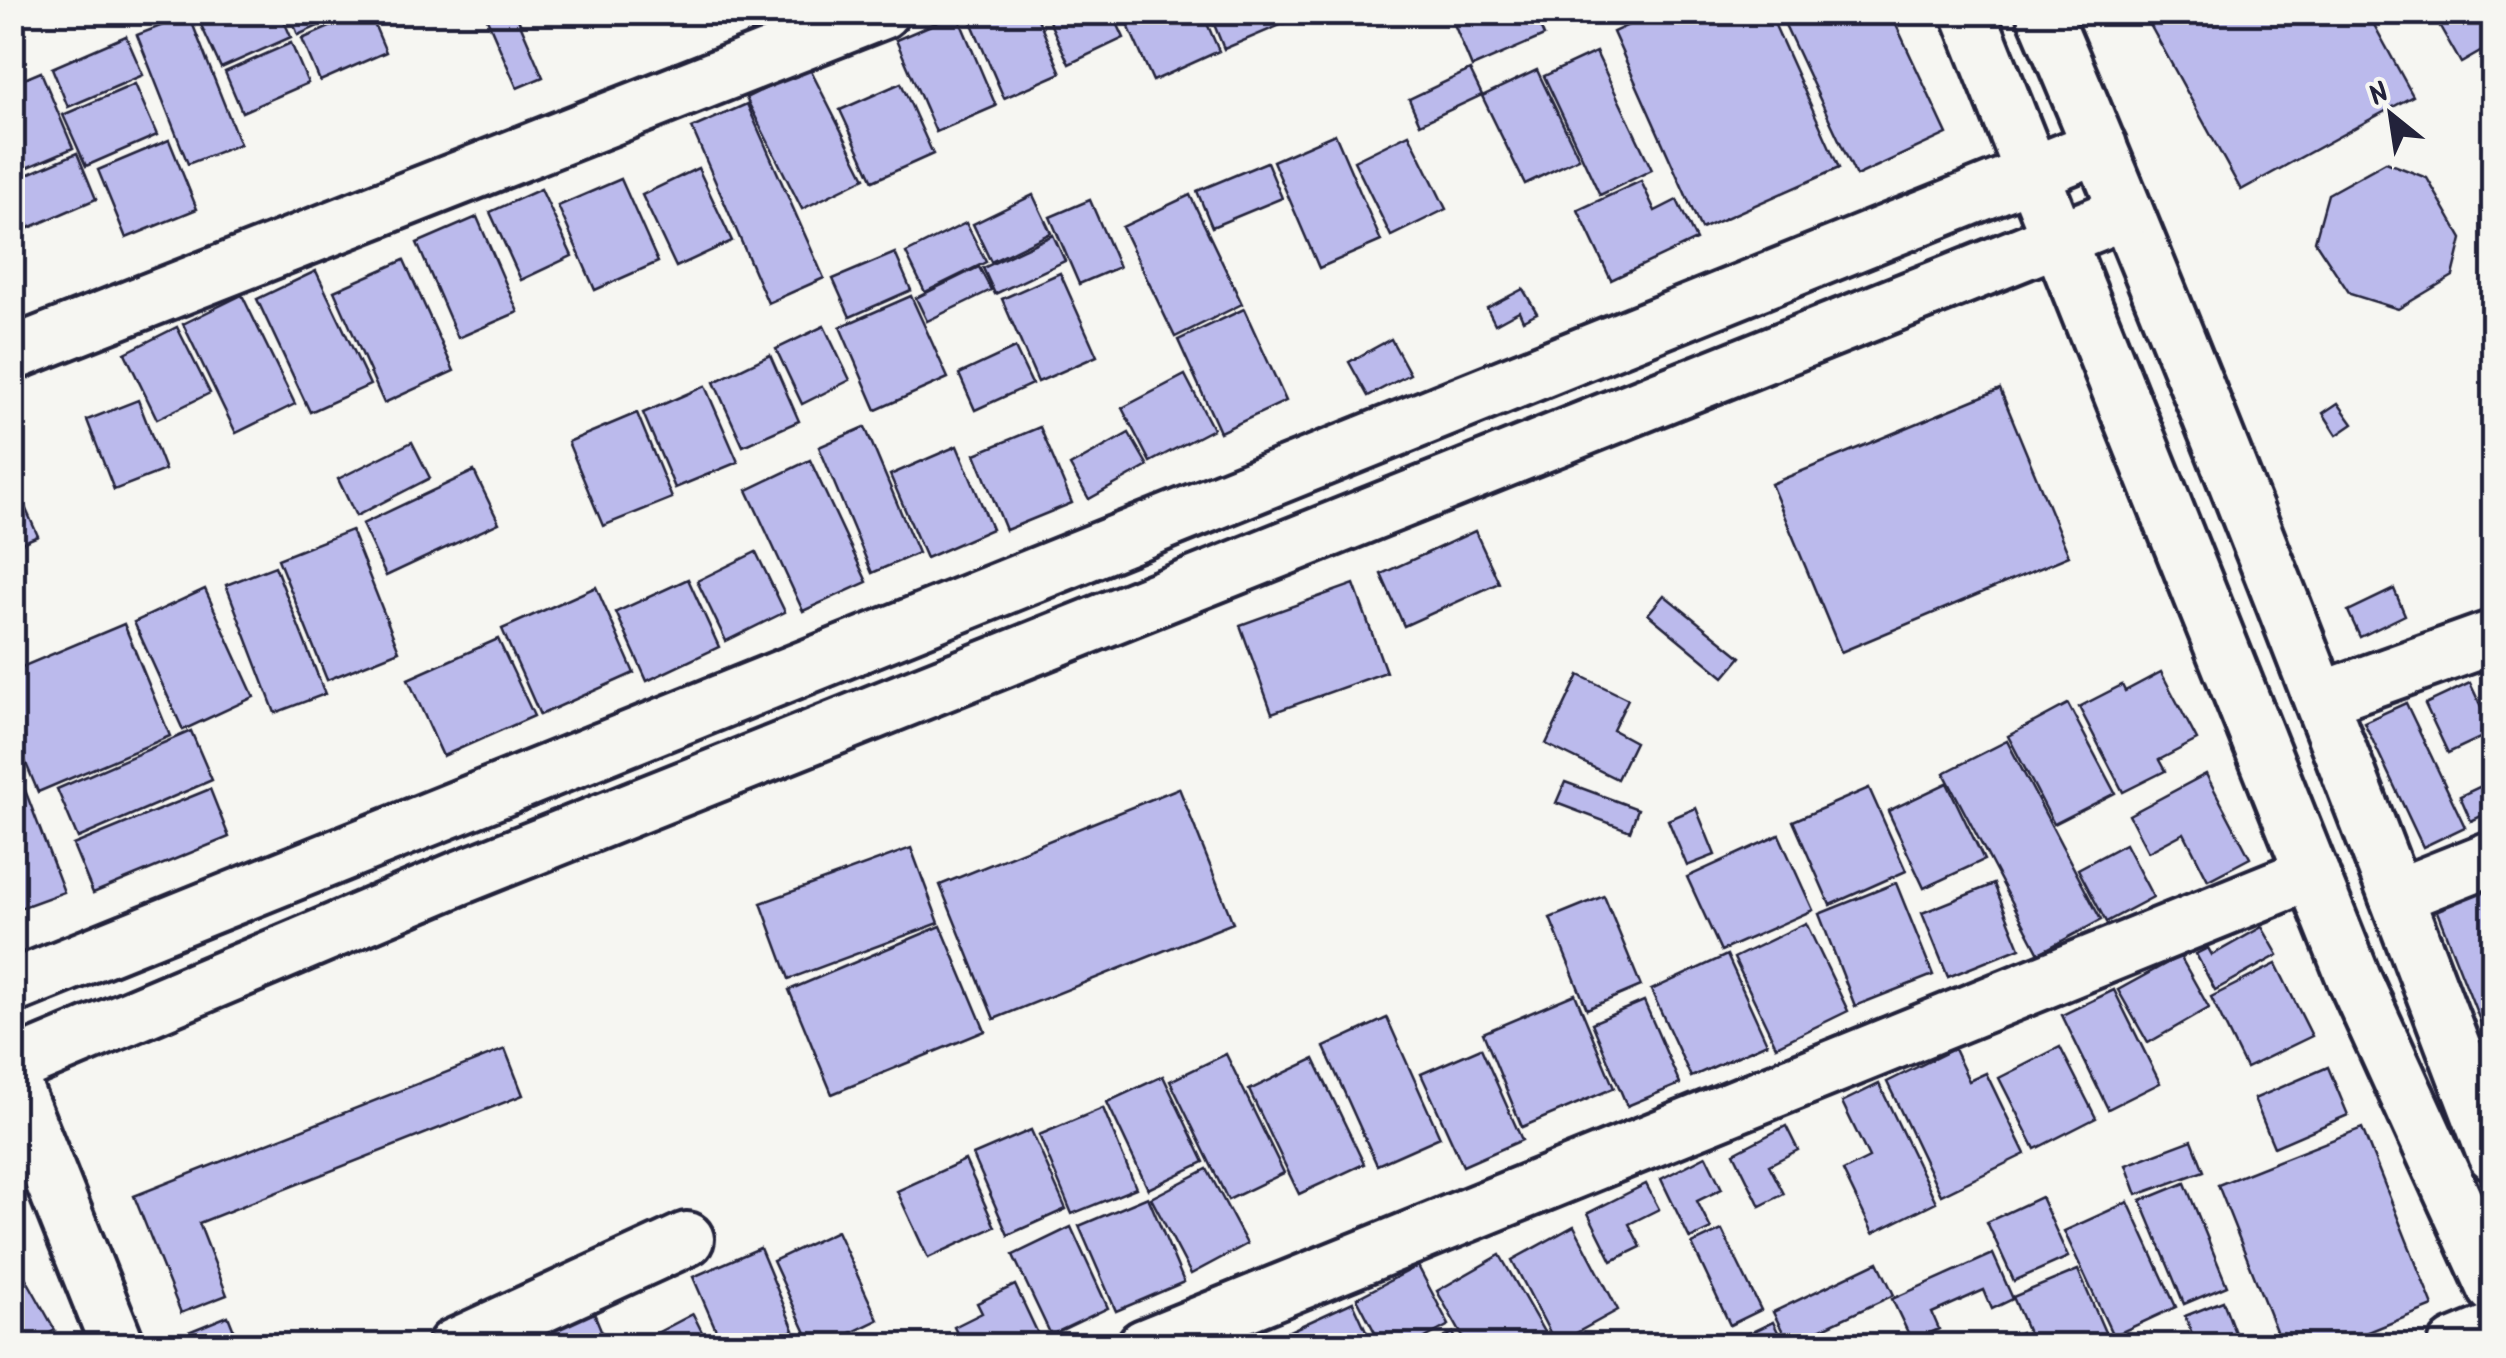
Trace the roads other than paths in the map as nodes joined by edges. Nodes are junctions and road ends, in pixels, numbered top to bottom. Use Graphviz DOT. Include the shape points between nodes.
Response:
graph roads {
  1 [pos="882,12"];
  2 [pos="1968,12"];
  3 [pos="2043,12"];
  4 [pos="2100,146"];
  5 [pos="2031,174"];
  6 [pos="2126,212"];
  7 [pos="2056,238"];
  8 [pos="12,354"];
  9 [pos="2494,637"];
  10 [pos="2321,700"];
  11 [pos="433,816"];
  12 [pos="2494,857"];
  13 [pos="2312,873"];
  14 [pos="459,878"];
  15 [pos="2396,896"];
  16 [pos="12,987"];
  17 [pos="12,1066"];
  18 [pos="12,1080"];
  19 [pos="2494,1154"];
  20 [pos="687,1238"];
  21 [pos="2494,1288"];
  22 [pos="2494,1330"];
  23 [pos="118,1346"];
  24 [pos="454,1346"];
  25 [pos="1144,1346"];
  26 [pos="2455,1346"];
  1 -- 8 [label="street"];
  2 -- 5 [label="street"];
  3 -- 4 [label="street"];
  4 -- 5 [label="street"];
  4 -- 6 [label="street"];
  5 -- 7 [label="street"];
  5 -- 11 [label="street"];
  6 -- 7 [label="street"];
  6 -- 10 [label="street"];
  7 -- 13 [label="street"];
  7 -- 14 [label="street"];
  9 -- 10 [label="street"];
  10 -- 15 [label="street"];
  11 -- 14 [label="street"];
  11 -- 16 [label="street"];
  12 -- 15 [label="street"];
  13 -- 21 [label="street"];
  13 -- 25 [label="street"];
  14 -- 17 [label="street"];
  15 -- 19 [label="street"];
  18 -- 23 [label="street"];
  20 -- 24 [label="street"];
  22 -- 26 [label="street"];
}
